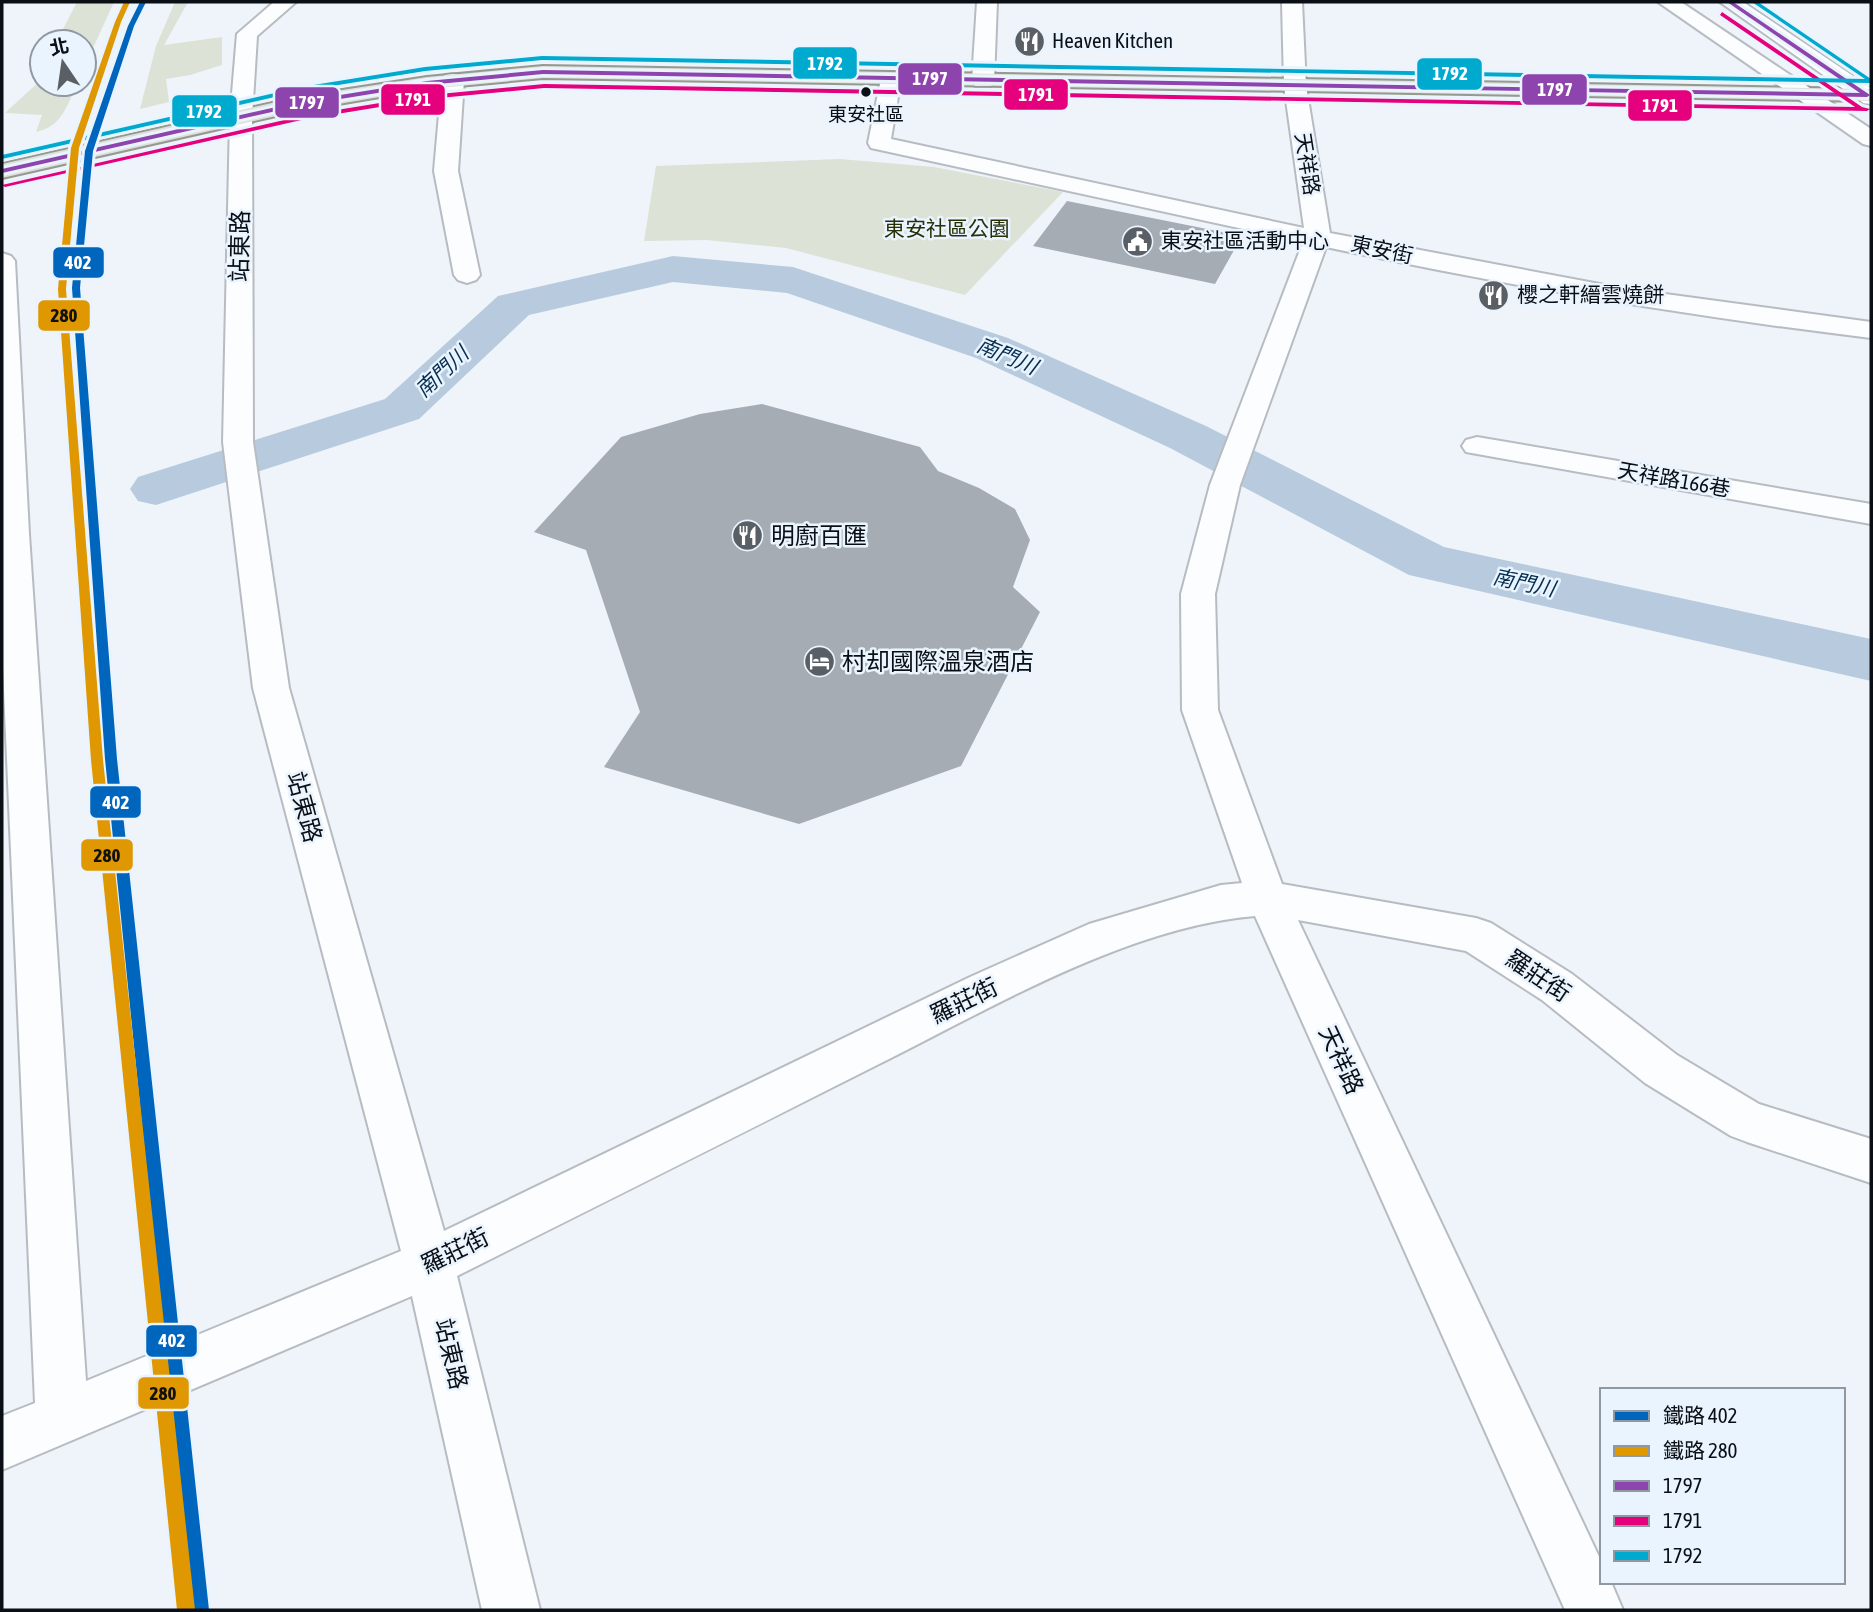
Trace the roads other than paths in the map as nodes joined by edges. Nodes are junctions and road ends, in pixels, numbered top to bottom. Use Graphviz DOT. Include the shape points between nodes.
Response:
graph roads {
  1 [pos="286,2"];
  2 [pos="987,2"];
  3 [pos="1292,2"];
  4 [pos="1668,2"];
  5 [pos="1730,2"];
  6 [pos="890,79"];
  7 [pos="453,80"];
  8 [pos="983,81"];
  9 [pos="1295,86"];
  10 [pos="1803,93"];
  11 [pos="1870,96"];
  12 [pos="241,117"];
  13 [pos="1871,139"];
  14 [pos="2,171"];
  15 [pos="1318,236"];
  16 [pos="2,261"];
  17 [pos="467,275"];
  18 [pos="1871,330"];
  19 [pos="1477,446"];
  20 [pos="1871,514"];
  21 [pos="7,538"];
  22 [pos="1267,898"];
  23 [pos="1871,1161"];
  24 [pos="429,1264"];
  25 [pos="62,1418"];
  26 [pos="2,1443"];
  27 [pos="511,1610"];
  28 [pos="1594,1610"];
  1 -- 12 [label="street, 站東路" via="247,34"];
  2 -- 8 [label="street"];
  3 -- 9 [label="street, 天祥路"];
  4 -- 10 [label="street"];
  5 -- 11 [label="street"];
  6 -- 7 [label="main road" via="611,71"];
  6 -- 8 [label="main road"];
  6 -- 15 [label="street, 東安街" via="879,143"];
  7 -- 12 [label="main road" via="374,90"];
  7 -- 17 [label="street" via="446,171"];
  8 -- 9 [label="main road"];
  9 -- 10 [label="main road"];
  9 -- 15 [label="street, 天祥路"];
  10 -- 11 [label="main road"];
  10 -- 13 [label="street"];
  12 -- 14 [label="main road"];
  12 -- 24 [label="street, 站東路" via="238,442 271,688"];
  15 -- 18 [label="street, 東安街" via="1680,307"];
  15 -- 22 [label="street, 天祥路" via="1225,485 1198,594 1200,710"];
  16 -- 21 [label="street"];
  19 -- 20 [label="street, 天祥路166巷"];
  21 -- 25 [label="street"];
  22 -- 23 [label="street, 羅莊街" via="1476,935 1558,987 1661,1069 1747,1121"];
  22 -- 24 [label="street, 羅莊街" via="1221,902 1104,936"];
  22 -- 28 [label="street, 天祥路"];
  24 -- 25 [label="street, 羅莊街"];
  24 -- 27 [label="street, 站東路"];
  25 -- 26 [label="street, 羅莊街"];
}
